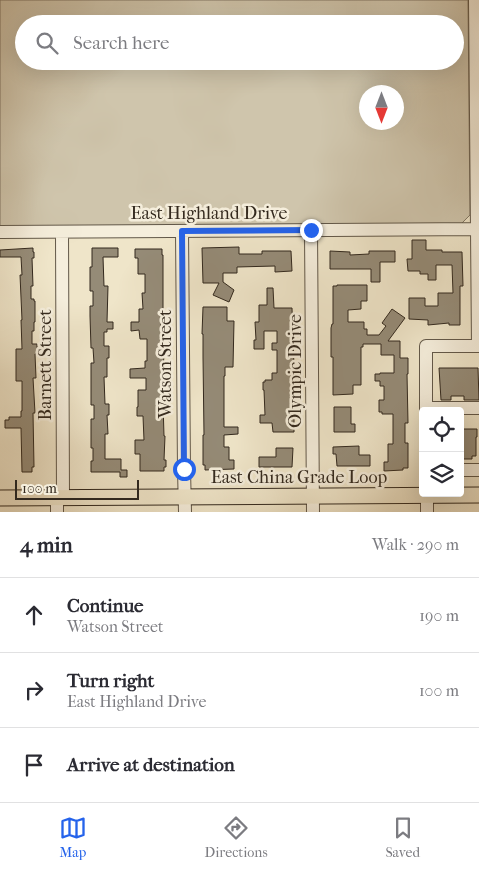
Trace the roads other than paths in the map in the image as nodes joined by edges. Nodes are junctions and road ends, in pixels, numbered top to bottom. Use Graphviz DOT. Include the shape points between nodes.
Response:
graph roads {
  1 [pos="476,8"];
  2 [pos="478,229"];
  3 [pos="311,230"];
  4 [pos="182,231"];
  5 [pos="0,232"];
  6 [pos="62,232"];
  7 [pos="426,407"];
  8 [pos="479,408"];
  9 [pos="464,409"];
  10 [pos="464,470"];
  11 [pos="479,470"];
  12 [pos="419,494"];
  13 [pos="464,495"];
  14 [pos="479,495"];
  15 [pos="185,496"];
  16 [pos="313,496"];
  17 [pos="427,497"];
  18 [pos="0,498"];
  19 [pos="59,502"];
  20 [pos="185,512"];
  21 [pos="313,512"];
  22 [pos="427,512"];
  1 -- 2 [label="street"];
  2 -- 3 [label="street, East Highland Drive"];
  2 -- 7 [label="street" via="478,346 426,346"];
  3 -- 4 [label="street, East Highland Drive"];
  3 -- 16 [label="street, Olympic Drive"];
  4 -- 6 [label="street, East Highland Drive"];
  4 -- 15 [label="street, Watson Street"];
  5 -- 6 [label="street, East Highland Drive"];
  6 -- 19 [label="street, Barnett Street"];
  8 -- 9 [label="street"];
  10 -- 11 [label="street"];
  12 -- 16 [label="main road, East China Grade Loop"];
  13 -- 14 [label="main road, East China Grade Loop"];
  15 -- 16 [label="main road, East China Grade Loop"];
  15 -- 19 [label="main road, East China Grade Loop"];
  15 -- 20 [label="street, Watson Street"];
  16 -- 21 [label="street, Olympic Drive"];
  17 -- 22 [label="street"];
  18 -- 19 [label="main road, East China Grade Loop"];
}
